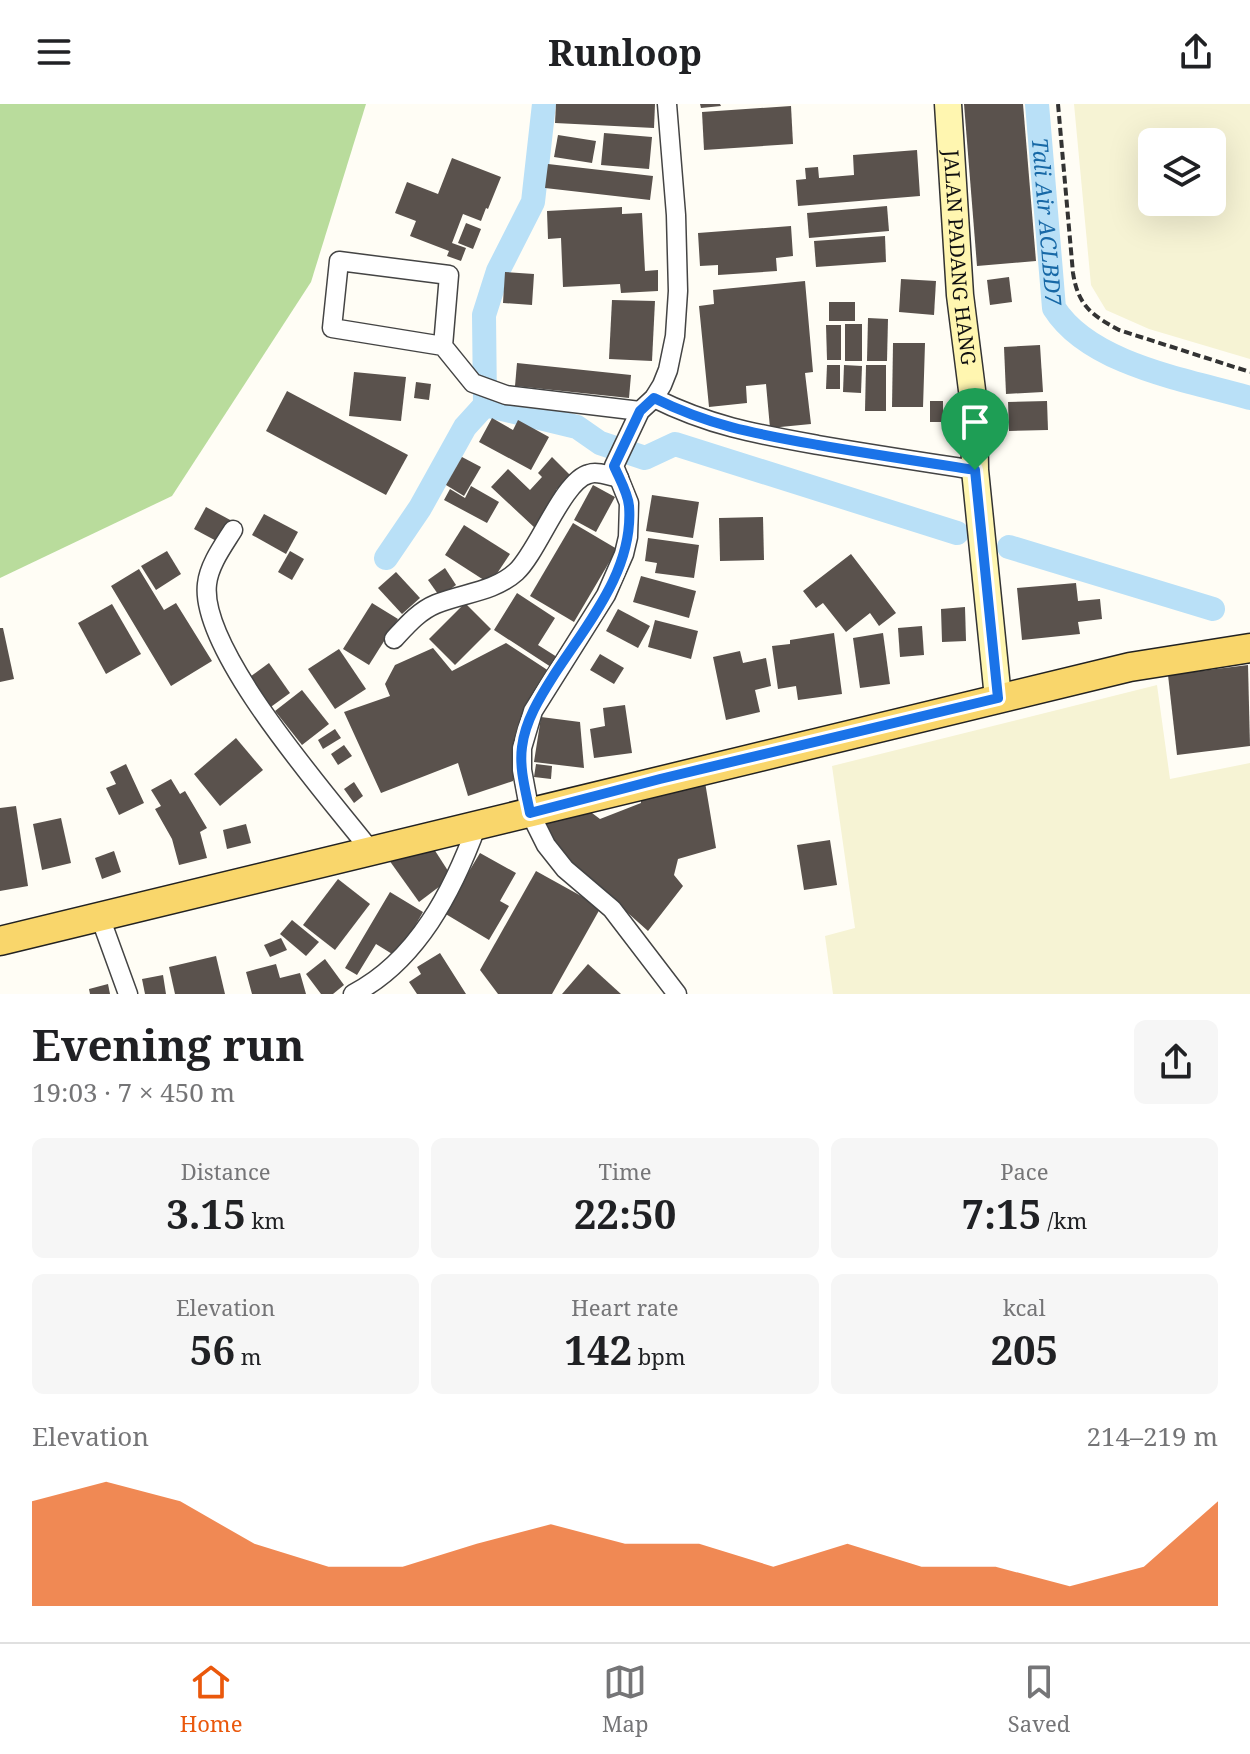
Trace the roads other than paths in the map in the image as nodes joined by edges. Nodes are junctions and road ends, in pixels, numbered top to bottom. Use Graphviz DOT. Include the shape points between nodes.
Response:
graph roads {
  1 [pos="667,104"];
  2 [pos="948,104"];
  3 [pos="443,346"];
  4 [pos="647,404"];
  5 [pos="616,472"];
  6 [pos="976,477"];
  7 [pos="233,530"];
  8 [pos="394,639"];
  9 [pos="1250,648"];
  10 [pos="998,698"];
  11 [pos="530,813"];
  12 [pos="477,825"];
  13 [pos="371,851"];
  14 [pos="100,917"];
  15 [pos="0,941"];
  16 [pos="128,994"];
  17 [pos="353,994"];
  18 [pos="677,994"];
  1 -- 4 [label="street" via="676,215 675,336 668,370"];
  2 -- 6 [label="main road, JALAN PADANG HANG"];
  3 -- 3 [label="street" via="332,328 339,261 449,275"];
  3 -- 4 [label="street" via="473,383 506,395"];
  4 -- 5 [label="street"];
  4 -- 6 [label="street" via="721,427"];
  5 -- 8 [label="street" via="591,472 580,478 517,571 421,612"];
  5 -- 11 [label="street" via="629,503 624,554 606,595 544,691 526,730 522,770"];
  6 -- 10 [label="main road, JALAN PADANG HANG"];
  7 -- 13 [label="street" via="207,585 226,654 246,689"];
  9 -- 10 [label="main road" via="1130,667"];
  10 -- 11 [label="main road"];
  11 -- 12 [label="main road"];
  11 -- 18 [label="street" via="565,869 612,909"];
  12 -- 13 [label="main road"];
  12 -- 17 [label="street" via="457,876 407,954"];
  13 -- 14 [label="main road"];
  14 -- 15 [label="main road"];
  14 -- 16 [label="street"];
}
